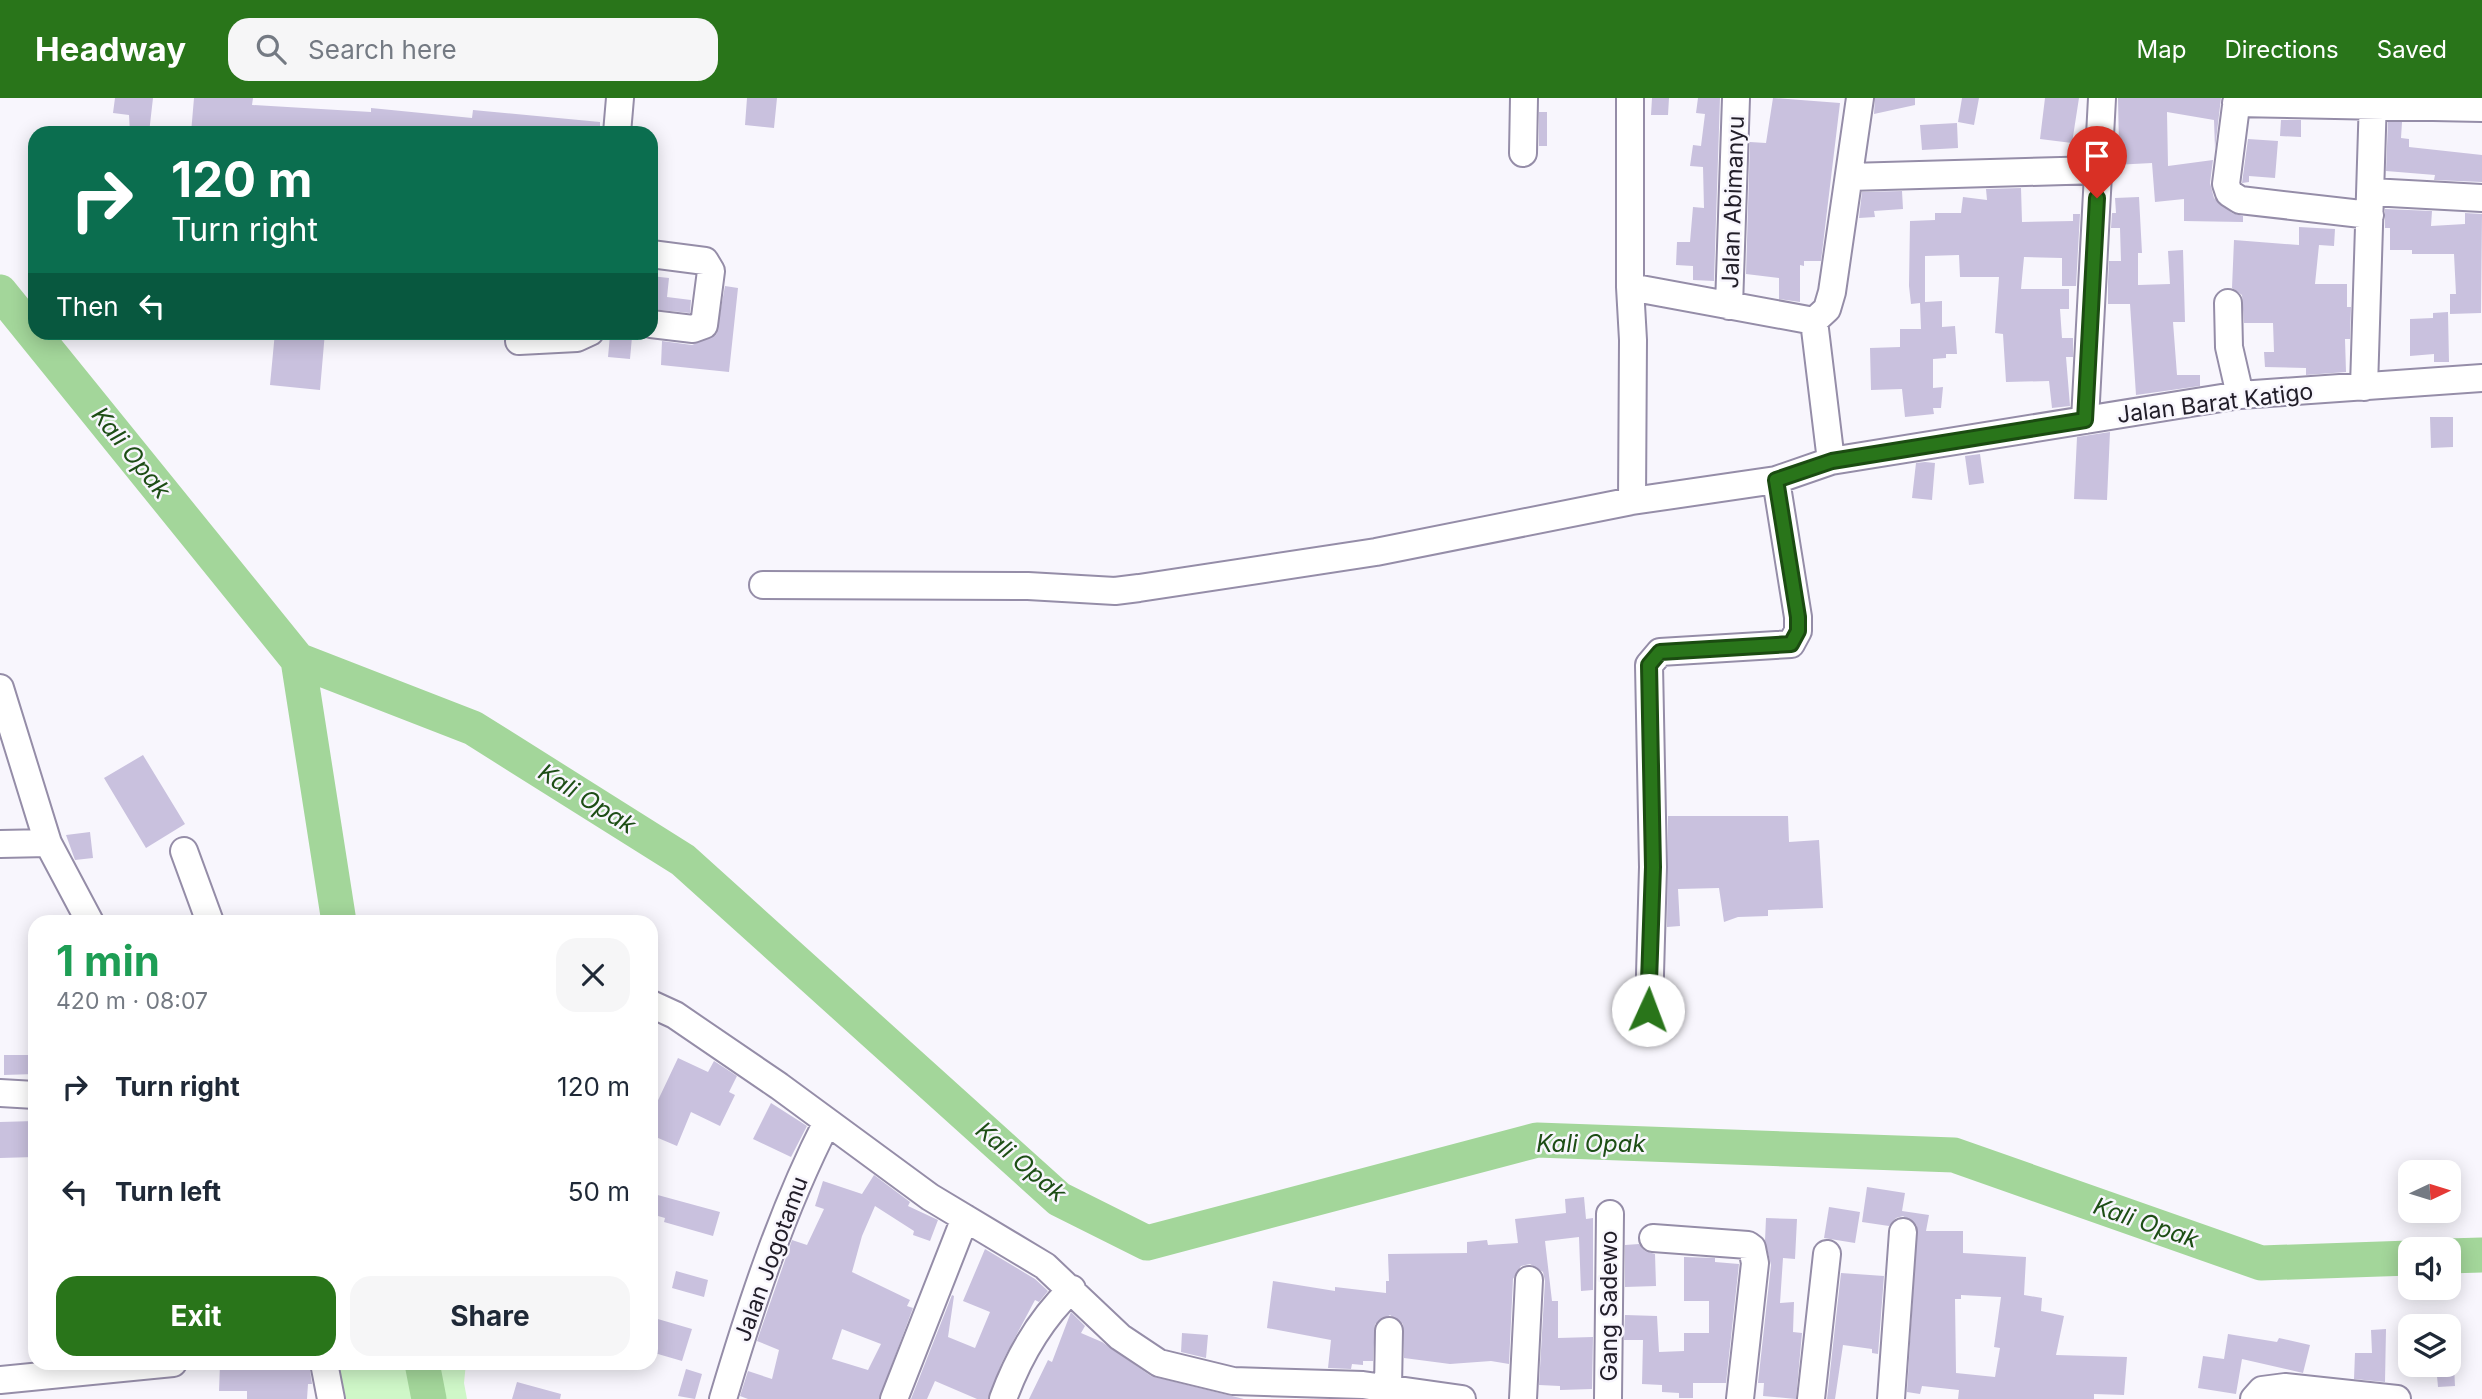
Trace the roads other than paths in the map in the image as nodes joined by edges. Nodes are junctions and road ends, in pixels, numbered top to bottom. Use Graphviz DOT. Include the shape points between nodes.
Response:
graph roads {
  1 [pos="620,98"];
  2 [pos="1524,98"];
  3 [pos="1630,98"];
  4 [pos="1736,98"];
  5 [pos="1860,98"];
  6 [pos="2102,98"];
  7 [pos="2237,100"];
  8 [pos="2373,101"];
  9 [pos="2482,107"];
  10 [pos="618,126"];
  11 [pos="1523,153"];
  12 [pos="2099,170"];
  13 [pos="1849,177"];
  14 [pos="2482,198"];
  15 [pos="2370,204"];
  16 [pos="658,255"];
  17 [pos="1630,287"];
  18 [pos="2228,303"];
  19 [pos="1729,306"];
  20 [pos="1814,321"];
  21 [pos="658,325"];
  22 [pos="538,340"];
  23 [pos="519,341"];
  24 [pos="2482,378"];
  25 [pos="2364,387"];
  26 [pos="2240,395"];
  27 [pos="2085,420"];
  28 [pos="1832,461"];
  29 [pos="1776,480"];
  30 [pos="1632,501"];
  31 [pos="763,585"];
  32 [pos="0,688"];
  33 [pos="48,843"];
  34 [pos="0,844"];
  35 [pos="184,851"];
  36 [pos="86,915"];
  37 [pos="207,915"];
  38 [pos="658,1007"];
  39 [pos="1648,1010"];
  40 [pos="0,1093"];
  41 [pos="28,1095"];
  42 [pos="827,1122"];
  43 [pos="1610,1214"];
  44 [pos="965,1218"];
  45 [pos="1902,1232"];
  46 [pos="1653,1238"];
  47 [pos="1827,1254"];
  48 [pos="1529,1280"];
  49 [pos="1072,1290"];
  50 [pos="1389,1331"];
  51 [pos="89,1370"];
  52 [pos="325,1370"];
  53 [pos="0,1380"];
  54 [pos="1231,1390"];
  55 [pos="1370,1391"];
  56 [pos="331,1399"];
  57 [pos="723,1399"];
  58 [pos="894,1399"];
  59 [pos="1003,1399"];
  60 [pos="1462,1399"];
  61 [pos="1523,1399"];
  62 [pos="1608,1399"];
  63 [pos="1740,1399"];
  64 [pos="1811,1399"];
  65 [pos="1891,1399"];
  66 [pos="2254,1399"];
  67 [pos="2397,1399"];
  1 -- 10 [label="street"];
  2 -- 11 [label="street"];
  3 -- 17 [label="street"];
  4 -- 19 [label="street, Jalan Abimanyu"];
  5 -- 13 [label="street"];
  6 -- 12 [label="street"];
  7 -- 8 [label="street"];
  7 -- 15 [label="street" via="2226,184 2229,193 2240,200"];
  8 -- 9 [label="street"];
  8 -- 15 [label="street"];
  12 -- 13 [label="street"];
  12 -- 27 [label="street"];
  13 -- 20 [label="street" via="1832,292 1827,309"];
  14 -- 15 [label="street"];
  15 -- 25 [label="street"];
  16 -- 21 [label="street" via="705,261 711,271 705,325 693,329"];
  17 -- 19 [label="street"];
  17 -- 30 [label="street"];
  18 -- 26 [label="street" via="2229,347"];
  19 -- 20 [label="street"];
  20 -- 28 [label="street"];
  22 -- 23 [label="street"];
  24 -- 25 [label="street, Jalan Barat Katigo"];
  25 -- 26 [label="street, Jalan Barat Katigo"];
  26 -- 27 [label="street, Jalan Barat Katigo"];
  27 -- 28 [label="street, Jalan Barat Katigo"];
  28 -- 29 [label="street, Jalan Barat Katigo"];
  29 -- 30 [label="street, Jalan Barat Katigo"];
  29 -- 39 [label="street" via="1798,617 1798,631 1791,644 1660,652 1649,665 1653,867"];
  30 -- 31 [label="street, Jalan Barat Katigo" via="1376,552 1115,591 1028,586"];
  32 -- 33 [label="street"];
  33 -- 34 [label="street"];
  33 -- 36 [label="street"];
  35 -- 37 [label="street"];
  38 -- 42 [label="street"];
  40 -- 41 [label="street"];
  42 -- 44 [label="street"];
  42 -- 57 [label="street, Jalan Jogotamu" via="780,1228"];
  43 -- 62 [label="street, Gang Sadewo"];
  44 -- 49 [label="street" via="1018,1247"];
  44 -- 58 [label="street"];
  45 -- 65 [label="street"];
  46 -- 63 [label="street" via="1752,1248 1755,1263"];
  47 -- 64 [label="street"];
  48 -- 61 [label="street"];
  49 -- 54 [label="street" via="1143,1355"];
  49 -- 59 [label="street" via="1044,1320"];
  50 -- 55 [label="street"];
  51 -- 53 [label="street"];
  52 -- 56 [label="street"];
  54 -- 55 [label="street"];
  55 -- 60 [label="street"];
  66 -- 67 [label="street" via="2262,1390 2285,1387"];
}
